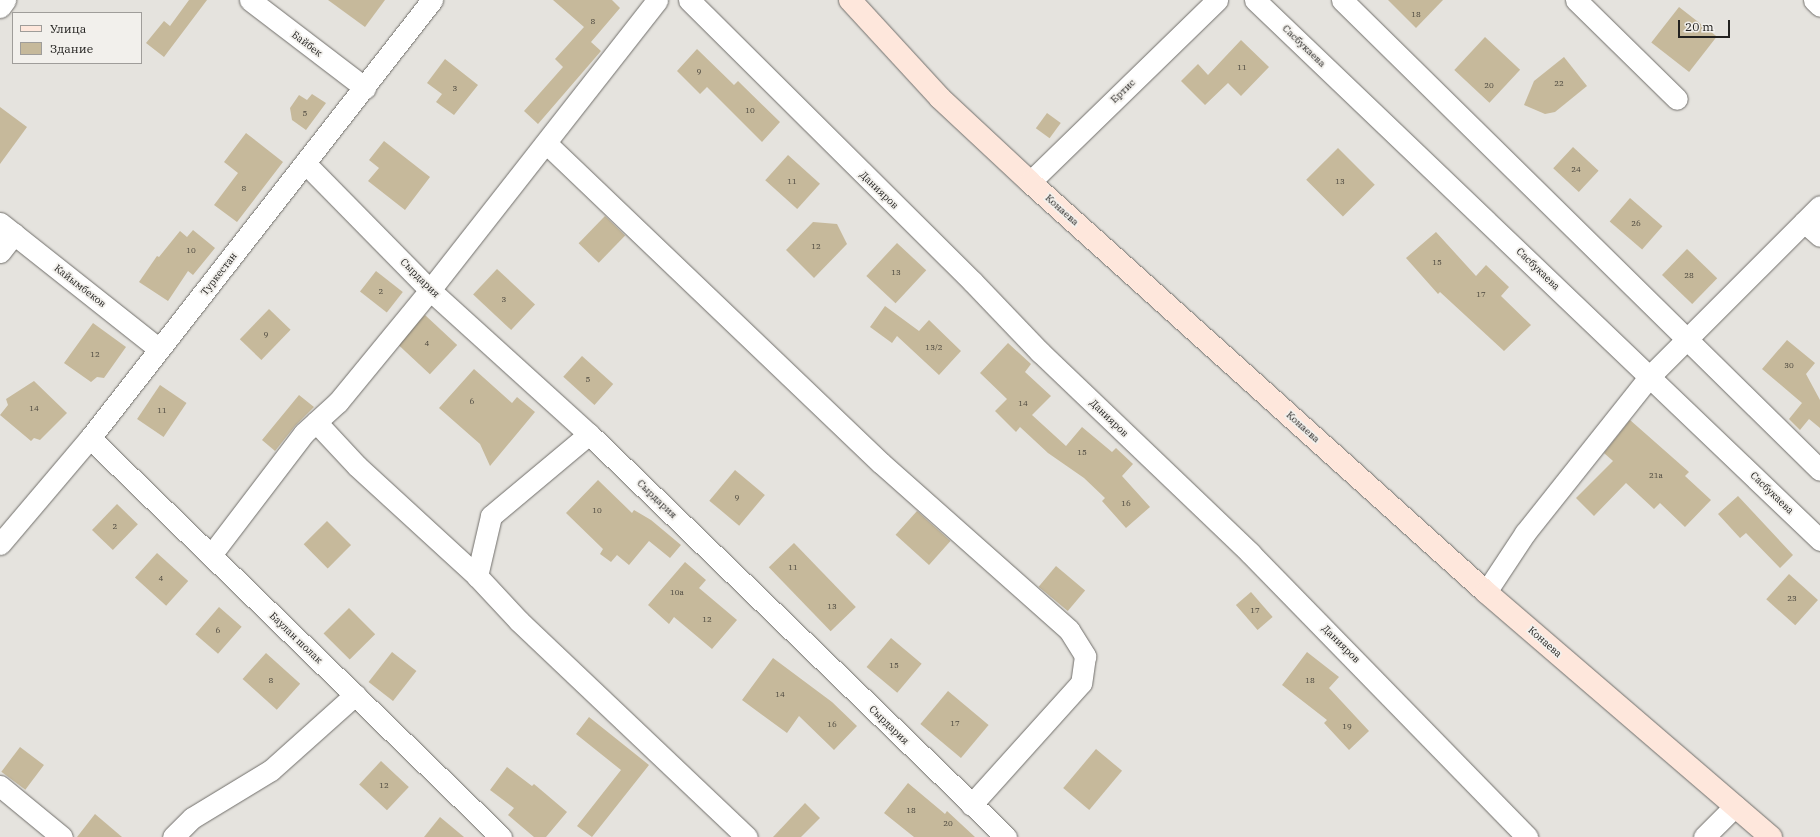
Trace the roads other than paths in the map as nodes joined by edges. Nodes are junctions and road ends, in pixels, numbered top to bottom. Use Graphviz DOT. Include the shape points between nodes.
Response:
graph roads {
  1 [pos="5,0"];
  2 [pos="250,0"];
  3 [pos="432,0"];
  4 [pos="657,0"];
  5 [pos="689,0"];
  6 [pos="850,0"];
  7 [pos="1217,0"];
  8 [pos="1255,0"];
  9 [pos="1342,0"];
  10 [pos="1576,0"];
  11 [pos="1814,0"];
  12 [pos="1820,6"];
  13 [pos="0,7"];
  14 [pos="365,88"];
  15 [pos="1677,99"];
  16 [pos="546,143"];
  17 [pos="305,163"];
  18 [pos="1030,182"];
  19 [pos="1820,206"];
  20 [pos="1804,222"];
  21 [pos="7,229"];
  22 [pos="1820,236"];
  23 [pos="0,252"];
  24 [pos="430,290"];
  25 [pos="1687,341"];
  26 [pos="159,349"];
  27 [pos="1650,376"];
  28 [pos="316,422"];
  29 [pos="589,434"];
  30 [pos="90,438"];
  31 [pos="1820,470"];
  32 [pos="1820,540"];
  33 [pos="0,544"];
  34 [pos="211,555"];
  35 [pos="477,576"];
  36 [pos="1486,592"];
  37 [pos="355,695"];
  38 [pos="0,786"];
  39 [pos="971,805"];
  40 [pos="1735,806"];
  41 [pos="62,837"];
  42 [pos="173,837"];
  43 [pos="501,837"];
  44 [pos="747,837"];
  45 [pos="1006,837"];
  46 [pos="1527,837"];
  47 [pos="1704,837"];
  48 [pos="1771,837"];
  1 -- 13 [label="street"];
  2 -- 14 [label="street, Байбек"];
  3 -- 14 [label="street, Туркестан"];
  4 -- 16 [label="street"];
  5 -- 46 [label="street, Данияров" via="1040,352 1250,552"];
  6 -- 18 [label="main road, Конаева" via="940,98"];
  7 -- 18 [label="street, Ертис"];
  8 -- 27 [label="street, Сасбукаева"];
  9 -- 25 [label="street"];
  10 -- 15 [label="street"];
  11 -- 12 [label="street"];
  14 -- 17 [label="street, Туркестан"];
  16 -- 24 [label="street"];
  16 -- 39 [label="street" via="881,463 1069,630 1085,656 1082,683"];
  17 -- 24 [label="street, Сырдария"];
  17 -- 26 [label="street, Туркестан"];
  18 -- 36 [label="main road, Конаева"];
  19 -- 20 [label="street"];
  20 -- 22 [label="street"];
  20 -- 25 [label="street"];
  21 -- 23 [label="street"];
  21 -- 26 [label="street, Кайымбеков"];
  24 -- 28 [label="street" via="338,402"];
  24 -- 29 [label="street, Сырдария"];
  25 -- 27 [label="street"];
  25 -- 31 [label="street"];
  26 -- 30 [label="street, Туркестан"];
  27 -- 32 [label="street, Сасбукаева"];
  27 -- 36 [label="street" via="1525,533"];
  28 -- 34 [label="street" via="304,433"];
  28 -- 35 [label="street" via="357,466"];
  29 -- 35 [label="street" via="492,516"];
  29 -- 39 [label="street, Сырдария"];
  30 -- 33 [label="street, Туркестан"];
  30 -- 34 [label="street, Баулан шолак"];
  34 -- 37 [label="street, Баулан шолак"];
  35 -- 44 [label="street" via="524,626"];
  36 -- 40 [label="main road, Конаева"];
  37 -- 42 [label="street" via="271,770 192,818"];
  37 -- 43 [label="street, Баулан шолак"];
  38 -- 41 [label="street"];
  39 -- 45 [label="street, Сырдария"];
  40 -- 47 [label="street"];
  40 -- 48 [label="main road, Конаева"];
}
